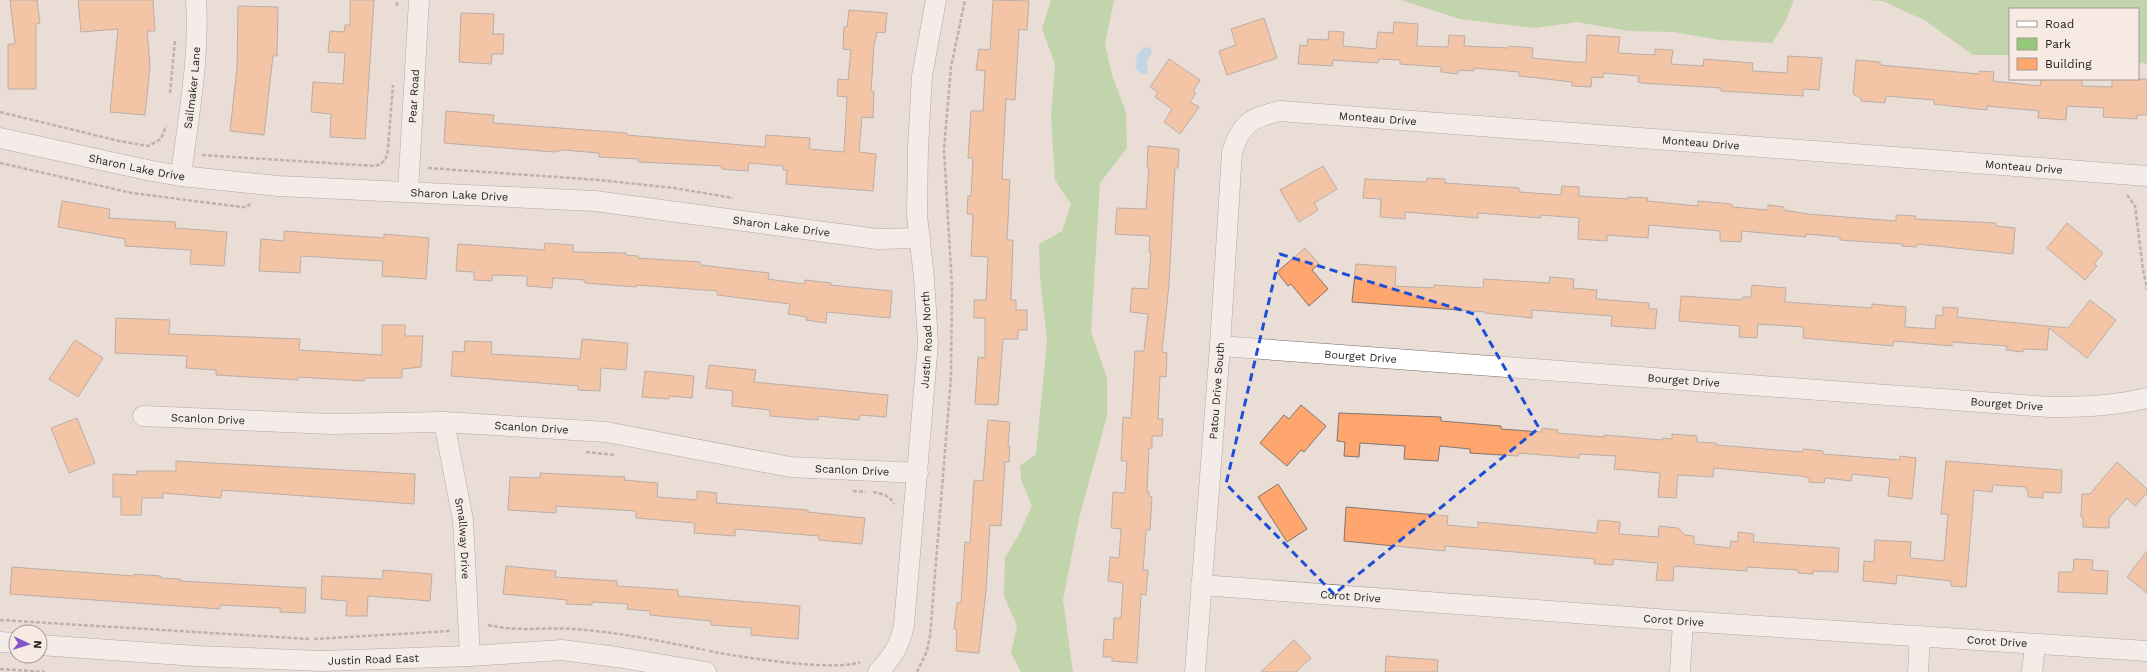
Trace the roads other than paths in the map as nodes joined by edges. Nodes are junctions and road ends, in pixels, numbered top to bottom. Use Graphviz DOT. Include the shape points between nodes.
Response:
graph roads {
  1 [pos="196,0"];
  2 [pos="419,0"];
  3 [pos="936,0"];
  4 [pos="1256,117"];
  5 [pos="0,138"];
  6 [pos="181,176"];
  7 [pos="2147,176"];
  8 [pos="408,192"];
  9 [pos="920,238"];
  10 [pos="1220,346"];
  11 [pos="2147,398"];
  12 [pos="143,416"];
  13 [pos="444,422"];
  14 [pos="918,473"];
  15 [pos="1201,585"];
  16 [pos="1683,621"];
  17 [pos="1920,636"];
  18 [pos="2035,645"];
  19 [pos="48,646"];
  20 [pos="2147,651"];
  21 [pos="470,656"];
  22 [pos="871,666"];
  23 [pos="706,672"];
  24 [pos="1195,672"];
  25 [pos="1680,672"];
  26 [pos="1918,672"];
  27 [pos="2032,672"];
  1 -- 6 [label="street, Sailmaker Lane" via="194,93"];
  2 -- 8 [label="street, Pear Road"];
  3 -- 9 [label="street, Justin Road North" via="922,76 917,215"];
  4 -- 7 [label="street, Monteau Drive" via="1280,111"];
  4 -- 10 [label="street, Patou Drive South" via="1238,135 1232,152"];
  5 -- 6 [label="street, Sharon Lake Drive"];
  6 -- 8 [label="street, Sharon Lake Drive" via="259,184"];
  8 -- 9 [label="street, Sharon Lake Drive" via="596,201 877,239"];
  9 -- 14 [label="street, Justin Road North" via="928,343"];
  10 -- 11 [label="street, Bourget Drive" via="2049,407 2089,407"];
  10 -- 15 [label="street, Patou Drive South"];
  12 -- 13 [label="street, Scanlon Drive" via="330,424"];
  13 -- 14 [label="street, Scanlon Drive" via="606,432 790,467"];
  13 -- 21 [label="street, Smallway Drive" via="463,520"];
  14 -- 22 [label="street, Justin Road North" via="904,625 898,648 889,662"];
  15 -- 16 [label="street, Corot Drive"];
  15 -- 24 [label="street, Patou Drive South"];
  16 -- 17 [label="street, Corot Drive"];
  16 -- 25 [label="street"];
  17 -- 18 [label="street, Corot Drive"];
  17 -- 26 [label="street"];
  18 -- 20 [label="street, Corot Drive"];
  18 -- 27 [label="street"];
  19 -- 21 [label="street, Justin Road East" via="196,656 322,661"];
  21 -- 23 [label="street, Justin Road East" via="562,650 617,656"];
}
